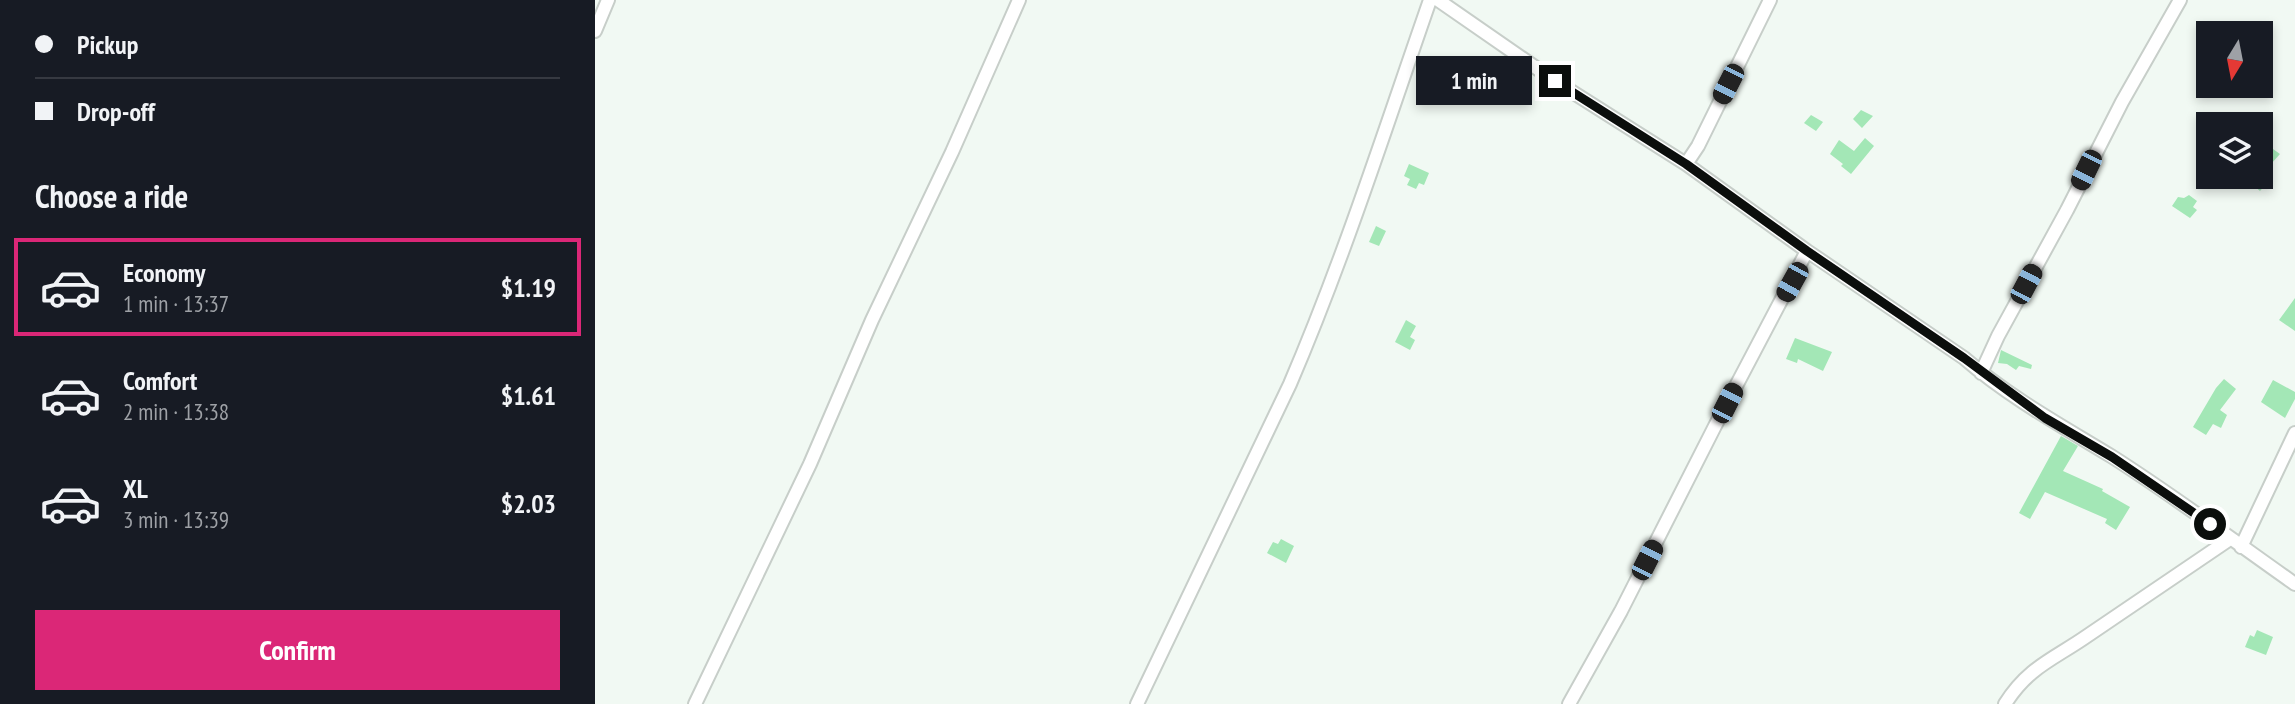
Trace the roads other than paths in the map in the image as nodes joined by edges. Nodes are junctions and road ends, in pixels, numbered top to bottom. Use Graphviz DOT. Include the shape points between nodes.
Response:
graph roads {
  1 [pos="608,0"];
  2 [pos="1019,0"];
  3 [pos="1430,0"];
  4 [pos="1438,0"];
  5 [pos="1770,0"];
  6 [pos="2180,0"];
  7 [pos="595,31"];
  8 [pos="1686,164"];
  9 [pos="1807,251"];
  10 [pos="1981,373"];
  11 [pos="2295,433"];
  12 [pos="2236,543"];
  13 [pos="2295,584"];
  14 [pos="695,704"];
  15 [pos="1137,704"];
  16 [pos="1569,704"];
  17 [pos="2005,704"];
  1 -- 7 [label="street"];
  2 -- 14 [label="street" via="810,464"];
  3 -- 15 [label="street" via="1313,332"];
  4 -- 8 [label="street"];
  5 -- 8 [label="street"];
  6 -- 10 [label="street"];
  8 -- 9 [label="street"];
  9 -- 10 [label="street"];
  9 -- 16 [label="street"];
  10 -- 12 [label="street"];
  11 -- 12 [label="street"];
  12 -- 13 [label="street"];
  12 -- 17 [label="street" via="2040,665"];
}
